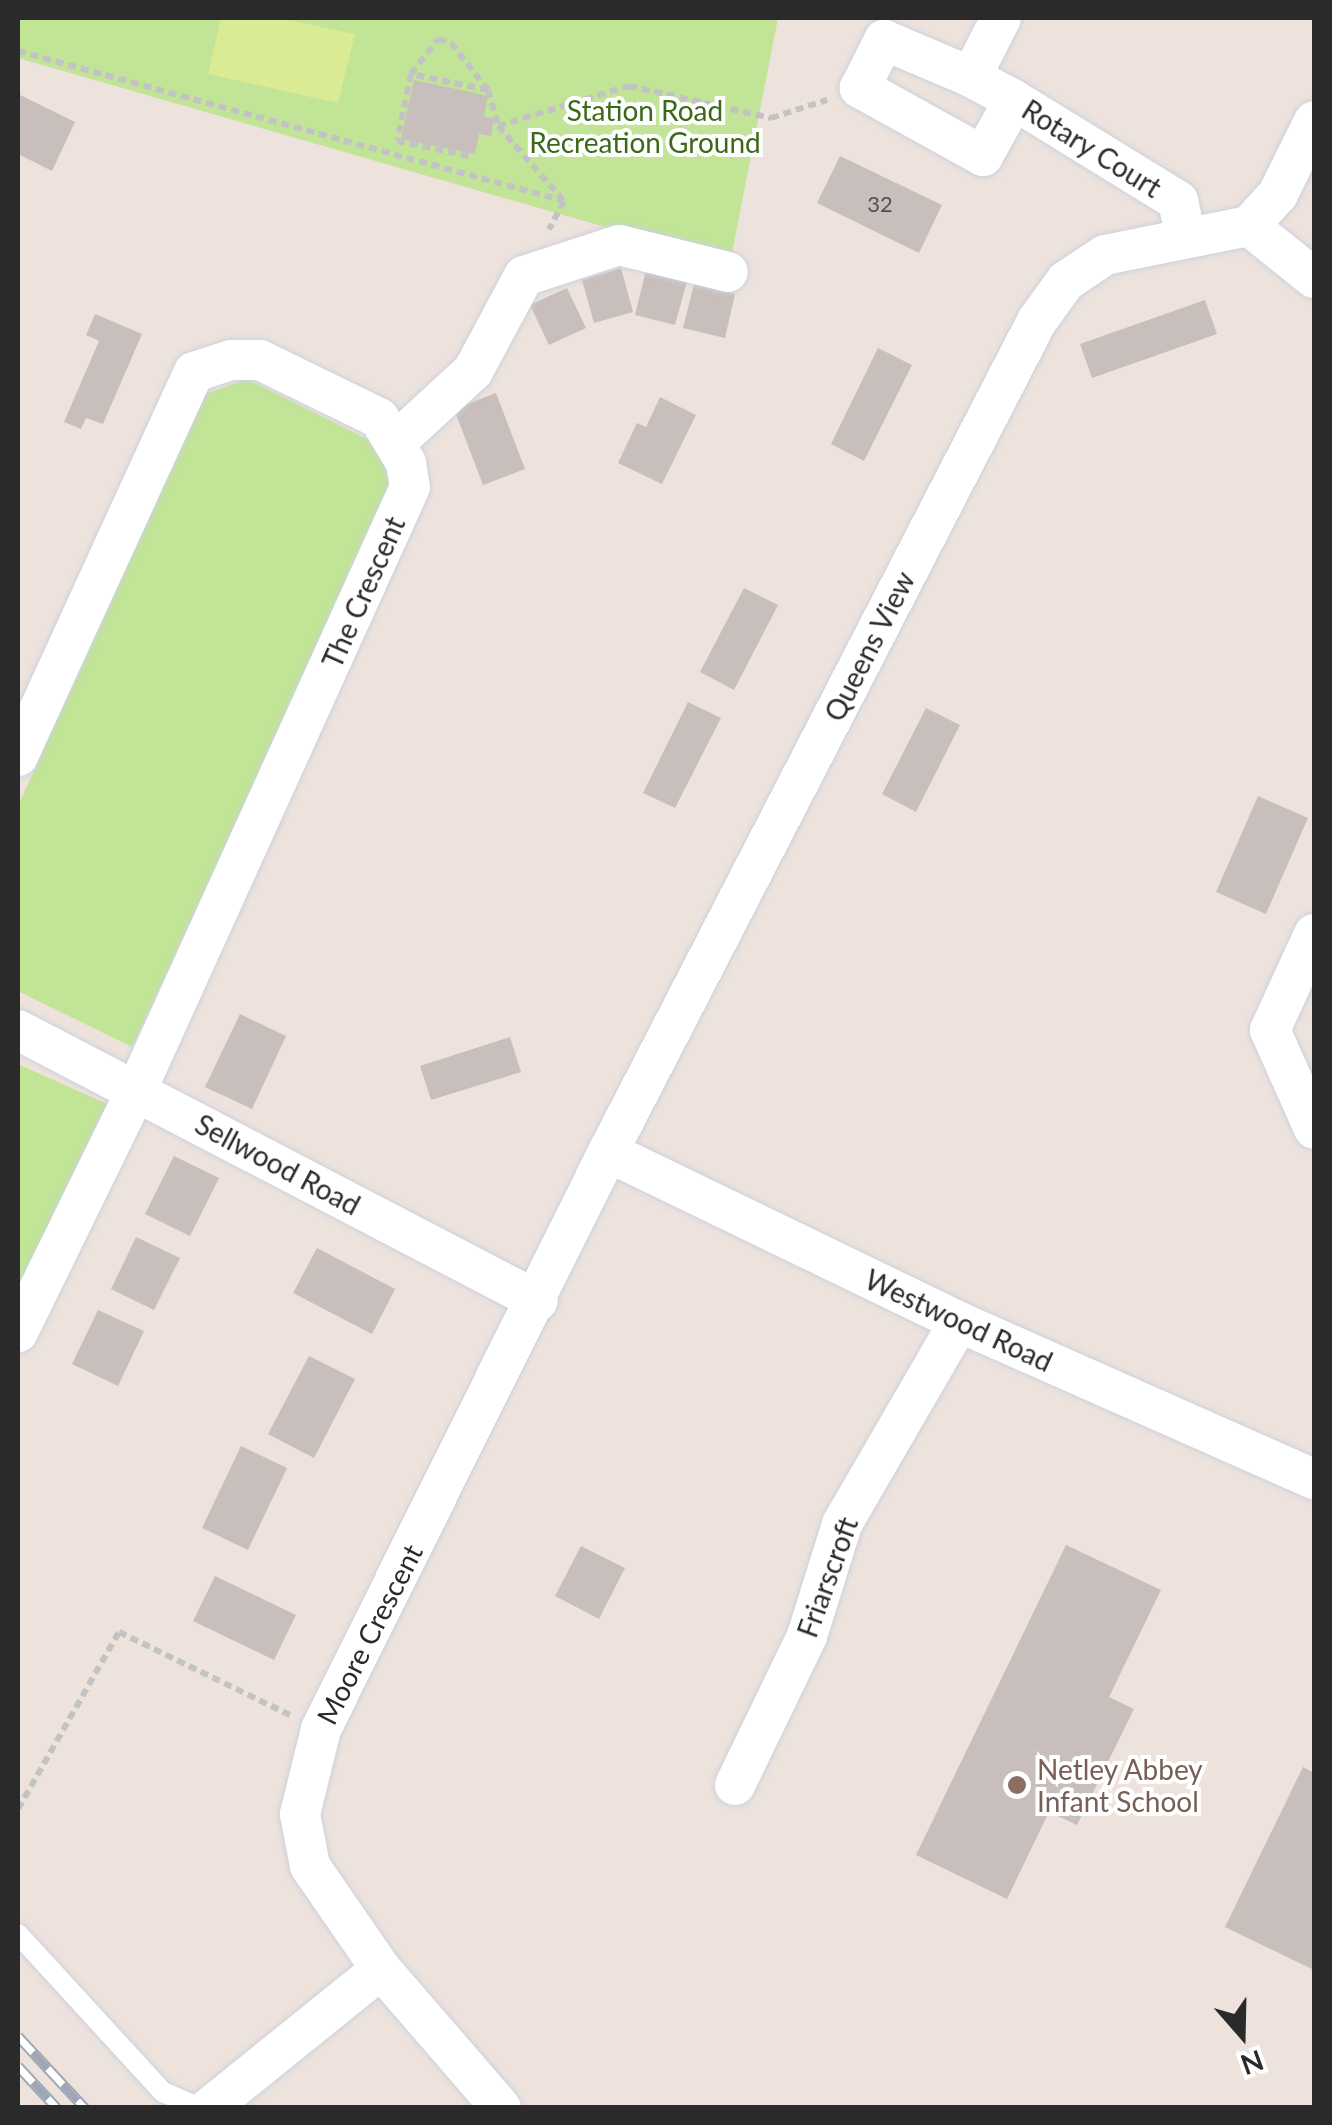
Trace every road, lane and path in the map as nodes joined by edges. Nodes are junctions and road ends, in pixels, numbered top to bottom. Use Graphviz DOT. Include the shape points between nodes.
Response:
graph roads {
  1 [pos="1001,18"];
  2 [pos="18,50"];
  3 [pos="411,74"];
  4 [pos="972,77"];
  5 [pos="860,88"];
  6 [pos="488,90"];
  7 [pos="1014,100"];
  8 [pos="1314,121"];
  9 [pos="498,126"];
  10 [pos="470,156"];
  11 [pos="564,201"];
  12 [pos="1249,226"];
  13 [pos="1186,238"];
  14 [pos="728,272"];
  15 [pos="524,276"];
  16 [pos="1314,278"];
  17 [pos="396,442"];
  18 [pos="18,756"];
  19 [pos="1314,934"];
  20 [pos="18,1030"];
  21 [pos="137,1089"];
  22 [pos="1314,1130"];
  23 [pos="608,1152"];
  24 [pos="538,1302"];
  25 [pos="959,1322"];
  26 [pos="18,1332"];
  27 [pos="1314,1479"];
  28 [pos="320,1730"];
  29 [pos="735,1785"];
  30 [pos="18,1809"];
  31 [pos="18,1934"];
  32 [pos="382,1969"];
  33 [pos="200,2108"];
  34 [pos="208,2108"];
  35 [pos="501,2108"];
  1 -- 4 [label="street"];
  2 -- 11 [label="path"];
  3 -- 6 [label="path"];
  3 -- 6 [label="path" via="438,39 451,43"];
  3 -- 10 [label="path" via="397,141"];
  4 -- 5 [label="street, Rotary Court" via="884,40"];
  4 -- 7 [label="street, Rotary Court"];
  5 -- 7 [label="street" via="983,156"];
  5 -- 9 [label="path" via="771,118 629,86"];
  6 -- 9 [label="path"];
  7 -- 13 [label="street, Rotary Court" via="1178,202"];
  8 -- 12 [label="street" via="1278,194"];
  9 -- 11 [label="path"];
  11 -- 15 [label="path"];
  12 -- 13 [label="street, Queens View"];
  12 -- 16 [label="street"];
  13 -- 23 [label="street, Queens View" via="1104,255 1066,281 1037,321"];
  14 -- 15 [label="street" via="619,245"];
  15 -- 17 [label="street" via="473,371"];
  17 -- 18 [label="street" via="378,418 260,360 231,360 194,372"];
  17 -- 21 [label="street, The Crescent" via="410,487"];
  19 -- 22 [label="street" via="1270,1030"];
  20 -- 21 [label="street, Sellwood Road"];
  21 -- 24 [label="street, Sellwood Road"];
  21 -- 26 [label="street, The Crescent"];
  23 -- 24 [label="street, Queens View"];
  23 -- 25 [label="street, Westwood Road"];
  24 -- 28 [label="street, Moore Crescent"];
  25 -- 27 [label="street, Westwood Road"];
  25 -- 29 [label="street, Friarscroft" via="842,1524 807,1636"];
  28 -- 30 [label="path" via="119,1632"];
  28 -- 32 [label="street, Moore Crescent" via="300,1814 310,1866"];
  31 -- 33 [label="lane" via="163,2092"];
  32 -- 34 [label="street"];
  32 -- 35 [label="street, Moore Crescent"];
}
